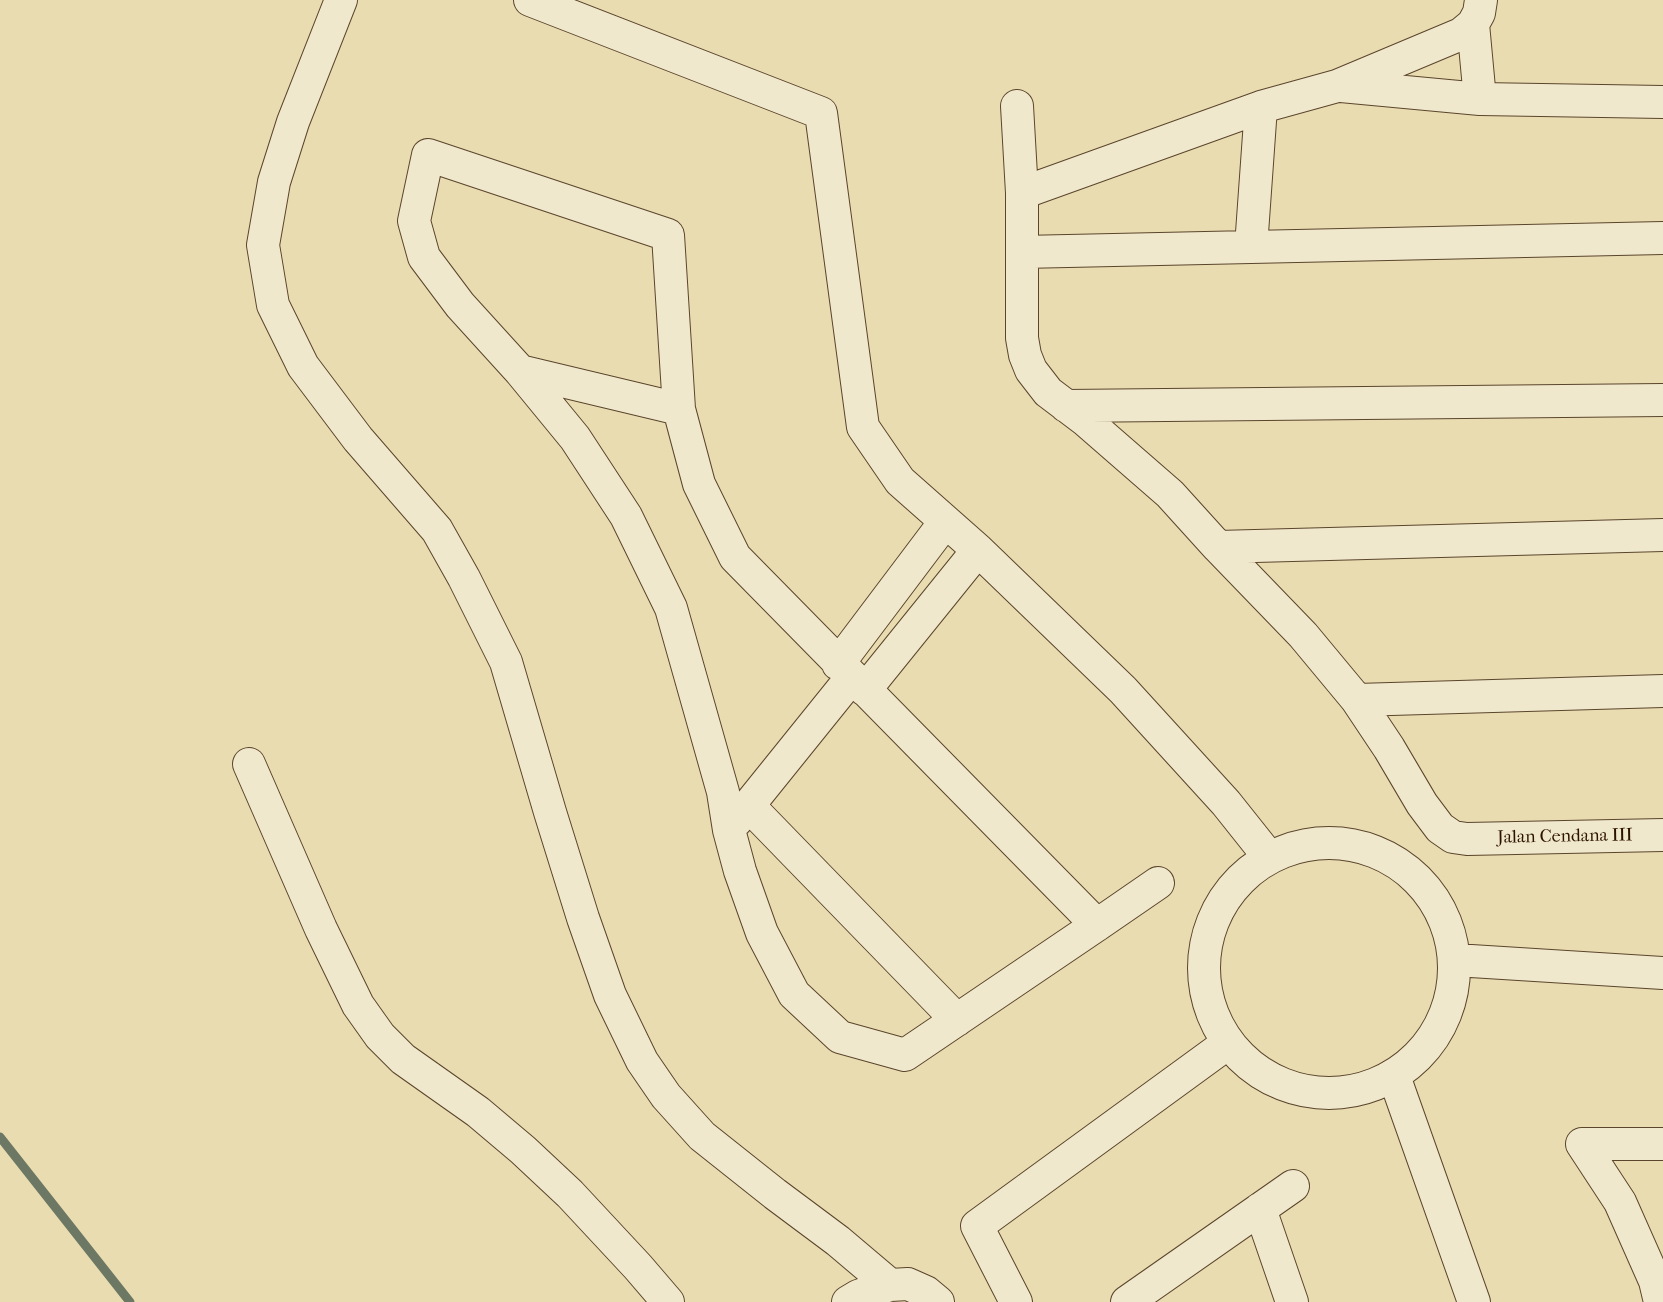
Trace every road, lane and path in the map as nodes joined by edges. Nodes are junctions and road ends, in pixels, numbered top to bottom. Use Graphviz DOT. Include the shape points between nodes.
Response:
graph roads {
  1 [pos="341,0"];
  2 [pos="530,0"];
  3 [pos="1477,12"];
  4 [pos="1337,86"];
  5 [pos="1480,99"];
  6 [pos="1663,102"];
  7 [pos="1017,106"];
  8 [pos="1261,107"];
  9 [pos="1022,193"];
  10 [pos="1663,238"];
  11 [pos="1251,247"];
  12 [pos="1022,252"];
  13 [pos="520,371"];
  14 [pos="1663,400"];
  15 [pos="1066,406"];
  16 [pos="679,409"];
  17 [pos="945,522"];
  18 [pos="1663,535"];
  19 [pos="1218,547"];
  20 [pos="978,550"];
  21 [pos="852,677"];
  22 [pos="1663,691"];
  23 [pos="1357,700"];
  24 [pos="249,764"];
  25 [pos="749,806"];
  26 [pos="729,830"];
  27 [pos="1663,835"];
  28 [pos="1269,857"];
  29 [pos="1158,883"];
  30 [pos="1098,925"];
  31 [pos="1455,960"];
  32 [pos="1663,973"];
  33 [pos="957,1020"];
  34 [pos="1228,1042"];
  35 [pos="1395,1076"];
  36 [pos="1663,1144"];
  37 [pos="1293,1186"];
  38 [pos="1260,1209"];
  39 [pos="891,1285"];
  40 [pos="1659,1288"];
  41 [pos="668,1302"];
  42 [pos="848,1302"];
  43 [pos="938,1302"];
  44 [pos="1016,1302"];
  45 [pos="1126,1302"];
  46 [pos="1292,1302"];
  47 [pos="1474,1302"];
  1 -- 39 [label="street" via="274,182 263,245 273,305 303,366 358,438 438,531 506,662 583,918 610,995 642,1061 666,1096 702,1136"];
  2 -- 17 [label="street" via="821,113 864,427 900,481"];
  3 -- 4 [label="street" via="1461,34"];
  3 -- 5 [label="street"];
  4 -- 5 [label="street"];
  4 -- 8 [label="street"];
  5 -- 6 [label="street"];
  7 -- 9 [label="street"];
  8 -- 9 [label="street"];
  8 -- 11 [label="street"];
  9 -- 12 [label="street"];
  10 -- 11 [label="street"];
  11 -- 12 [label="street"];
  12 -- 15 [label="street" via="1025,355 1048,392"];
  13 -- 16 [label="street"];
  13 -- 16 [label="street" via="460,305 424,257 414,221 428,155 668,235"];
  13 -- 26 [label="street" via="575,438 626,516 671,608 723,792"];
  14 -- 15 [label="street"];
  15 -- 19 [label="street" via="1170,494"];
  16 -- 21 [label="street" via="699,484 735,557"];
  17 -- 20 [label="street"];
  17 -- 21 [label="street"];
  18 -- 19 [label="street"];
  19 -- 23 [label="street" via="1303,635"];
  20 -- 21 [label="street"];
  20 -- 28 [label="street" via="1123,690 1226,803"];
  21 -- 25 [label="street"];
  21 -- 30 [label="street"];
  22 -- 23 [label="street"];
  23 -- 27 [label="street, Jalan Cendana III" via="1422,804 1440,828 1453,837"];
  24 -- 41 [label="street" via="321,929 358,1005 380,1036 403,1059 478,1112 523,1150 577,1202"];
  25 -- 26 [label="street"];
  25 -- 33 [label="street"];
  26 -- 33 [label="street" via="762,933 794,994 840,1037 905,1055"];
  28 -- 31 [label="street" via="1317,842 1366,848 1410,871 1441,910"];
  28 -- 34 [label="street" via="1236,883 1213,920 1203,962 1209,1004"];
  29 -- 30 [label="street"];
  30 -- 33 [label="street"];
  31 -- 32 [label="street"];
  31 -- 35 [label="street" via="1450,1004 1429,1045"];
  34 -- 35 [label="street" via="1262,1074 1305,1092 1351,1093"];
  34 -- 44 [label="street" via="977,1226"];
  35 -- 47 [label="street"];
  36 -- 40 [label="street" via="1582,1144 1620,1202"];
  37 -- 38 [label="street"];
  38 -- 45 [label="street"];
  38 -- 46 [label="street"];
  39 -- 42 [label="street"];
  39 -- 43 [label="street" via="908,1284"];
}
